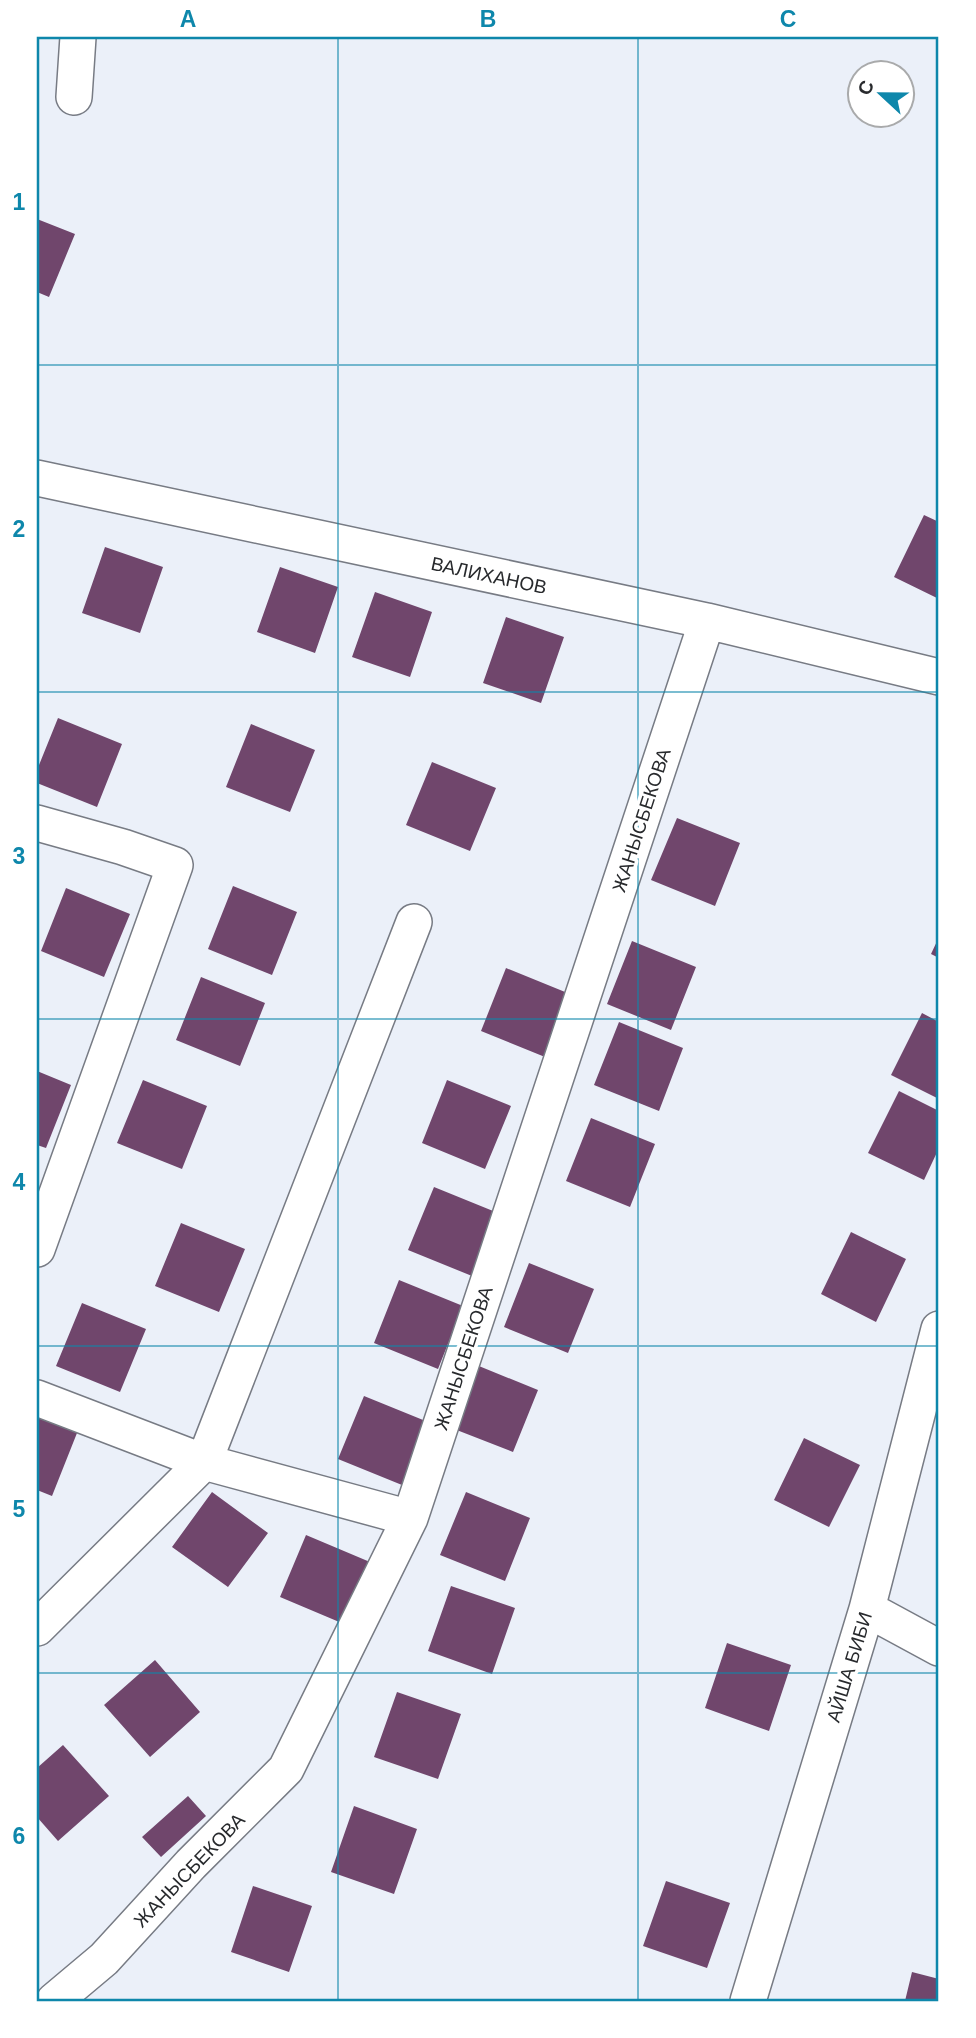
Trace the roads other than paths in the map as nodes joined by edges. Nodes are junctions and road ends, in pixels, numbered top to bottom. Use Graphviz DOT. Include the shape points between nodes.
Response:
graph roads {
  1 [pos="78,37"];
  2 [pos="74,97"];
  3 [pos="37,478"];
  4 [pos="707,621"];
  5 [pos="939,677"];
  6 [pos="37,823"];
  7 [pos="414,922"];
  8 [pos="37,1249"];
  9 [pos="939,1329"];
  10 [pos="37,1398"];
  11 [pos="204,1461"];
  12 [pos="410,1518"];
  13 [pos="867,1609"];
  14 [pos="37,1628"];
  15 [pos="939,1648"];
  16 [pos="54,2001"];
  17 [pos="748,2001"];
  1 -- 2 [label="street"];
  3 -- 4 [label="street, ВАЛИХАНОВ"];
  4 -- 5 [label="street, ВАЛИХАНОВ"];
  4 -- 12 [label="street, ЖАНЫСБЕКОВА"];
  6 -- 8 [label="street" via="175,865"];
  7 -- 11 [label="street"];
  9 -- 13 [label="street, АЙША БИБИ"];
  10 -- 11 [label="street"];
  11 -- 12 [label="street"];
  11 -- 14 [label="street"];
  12 -- 16 [label="street, ЖАНЫСБЕКОВА" via="286,1769 104,1959"];
  13 -- 15 [label="street"];
  13 -- 17 [label="street, АЙША БИБИ"];
}
